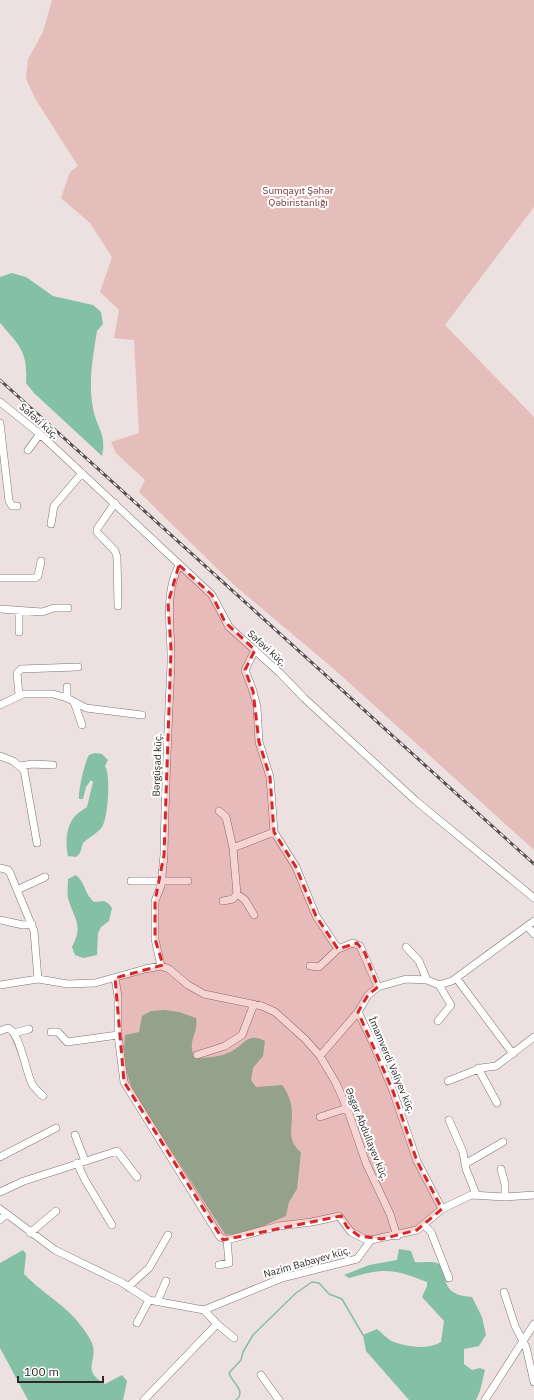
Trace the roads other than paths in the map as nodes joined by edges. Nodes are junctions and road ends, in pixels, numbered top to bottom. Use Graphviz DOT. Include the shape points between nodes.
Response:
graph roads {
  1 [pos="0,404"];
  2 [pos="0,423"];
  3 [pos="40,434"];
  4 [pos="28,450"];
  5 [pos="2,457"];
  6 [pos="82,473"];
  7 [pos="3,488"];
  8 [pos="115,503"];
  9 [pos="17,506"];
  10 [pos="51,524"];
  11 [pos="41,561"];
  12 [pos="179,565"];
  13 [pos="0,578"];
  14 [pos="118,606"];
  15 [pos="68,608"];
  16 [pos="0,609"];
  17 [pos="19,612"];
  18 [pos="19,632"];
  19 [pos="255,650"];
  20 [pos="78,667"];
  21 [pos="67,687"];
  22 [pos="19,695"];
  23 [pos="67,698"];
  24 [pos="74,702"];
  25 [pos="0,705"];
  26 [pos="142,715"];
  27 [pos="82,725"];
  28 [pos="0,756"];
  29 [pos="53,765"];
  30 [pos="21,766"];
  31 [pos="219,811"];
  32 [pos="274,832"];
  33 [pos="38,843"];
  34 [pos="233,848"];
  35 [pos="0,868"];
  36 [pos="45,877"];
  37 [pos="131,881"];
  38 [pos="161,881"];
  39 [pos="188,881"];
  40 [pos="17,890"];
  41 [pos="237,894"];
  42 [pos="534,898"];
  43 [pos="223,901"];
  44 [pos="254,915"];
  45 [pos="0,920"];
  46 [pos="534,921"];
  47 [pos="32,924"];
  48 [pos="528,927"];
  49 [pos="534,934"];
  50 [pos="406,947"];
  51 [pos="338,949"];
  52 [pos="161,966"];
  53 [pos="310,966"];
  54 [pos="115,978"];
  55 [pos="38,979"];
  56 [pos="457,979"];
  57 [pos="426,980"];
  58 [pos="0,985"];
  59 [pos="439,985"];
  60 [pos="378,987"];
  61 [pos="254,1004"];
  62 [pos="358,1012"];
  63 [pos="438,1021"];
  64 [pos="29,1029"];
  65 [pos="0,1031"];
  66 [pos="51,1032"];
  67 [pos="14,1033"];
  68 [pos="118,1035"];
  69 [pos="534,1037"];
  70 [pos="512,1054"];
  71 [pos="197,1055"];
  72 [pos="320,1056"];
  73 [pos="478,1068"];
  74 [pos="448,1081"];
  75 [pos="43,1096"];
  76 [pos="497,1102"];
  77 [pos="347,1108"];
  78 [pos="320,1117"];
  79 [pos="449,1120"];
  80 [pos="56,1128"];
  81 [pos="75,1135"];
  82 [pos="503,1142"];
  83 [pos="0,1157"];
  84 [pos="85,1161"];
  85 [pos="77,1163"];
  86 [pos="465,1164"];
  87 [pos="500,1169"];
  88 [pos="138,1177"];
  89 [pos="0,1192"];
  90 [pos="476,1194"];
  91 [pos="534,1195"];
  92 [pos="505,1197"];
  93 [pos="442,1209"];
  94 [pos="56,1211"];
  95 [pos="3,1212"];
  96 [pos="0,1220"];
  97 [pos="112,1225"];
  98 [pos="424,1225"];
  99 [pos="30,1233"];
  100 [pos="168,1235"];
  101 [pos="397,1236"];
  102 [pos="227,1240"];
  103 [pos="372,1240"];
  104 [pos="219,1265"];
  105 [pos="449,1278"];
  106 [pos="166,1282"];
  107 [pos="128,1287"];
  108 [pos="504,1292"];
  109 [pos="149,1300"];
  110 [pos="157,1302"];
  111 [pos="204,1310"];
  112 [pos="137,1323"];
  113 [pos="217,1324"];
  114 [pos="534,1324"];
  115 [pos="234,1338"];
  116 [pos="524,1343"];
  117 [pos="261,1375"];
  118 [pos="534,1382"];
  119 [pos="144,1400"];
  120 [pos="279,1400"];
  121 [pos="485,1400"];
  1 -- 3 [label="street, Səfəvi küç."];
  2 -- 5 [label="street"];
  3 -- 4 [label="street"];
  3 -- 6 [label="street, Səfəvi küç."];
  5 -- 7 [label="street"];
  6 -- 8 [label="street, Səfəvi küç."];
  6 -- 10 [label="street" via="54,506"];
  7 -- 9 [label="street" via="10,505"];
  8 -- 12 [label="street, Səfəvi küç."];
  8 -- 14 [label="street" via="97,532 117,557"];
  11 -- 13 [label="street" via="38,576 35,578"];
  12 -- 19 [label="street, Səfəvi küç." via="212,595 225,622"];
  12 -- 38 [label="street, Bərgüşad küç." via="168,603 171,649"];
  15 -- 17 [label="street"];
  16 -- 17 [label="street"];
  17 -- 18 [label="street"];
  19 -- 32 [label="street" via="245,670 257,707 259,742 270,776"];
  19 -- 42 [label="street, Səfəvi küç." via="416,801"];
  20 -- 22 [label="street" via="20,669 17,673"];
  21 -- 23 [label="street"];
  22 -- 23 [label="street" via="53,694"];
  22 -- 25 [label="street"];
  23 -- 24 [label="street"];
  24 -- 26 [label="street" via="86,708"];
  24 -- 27 [label="street"];
  28 -- 30 [label="street"];
  29 -- 30 [label="street"];
  30 -- 33 [label="street" via="26,777"];
  31 -- 34 [label="street" via="226,817"];
  32 -- 34 [label="street"];
  32 -- 51 [label="street" via="296,868 316,916"];
  34 -- 41 [label="street"];
  35 -- 40 [label="street" via="8,870"];
  36 -- 40 [label="street"];
  37 -- 38 [label="street"];
  38 -- 39 [label="street"];
  38 -- 52 [label="street, Bərgüşad küç." via="155,901 155,939"];
  40 -- 47 [label="street"];
  41 -- 43 [label="street" via="233,899"];
  41 -- 44 [label="street"];
  45 -- 47 [label="street" via="23,925"];
  46 -- 48 [label="street"];
  47 -- 55 [label="street"];
  48 -- 49 [label="street"];
  48 -- 56 [label="street"];
  50 -- 57 [label="street" via="419,961"];
  51 -- 53 [label="street" via="319,967"];
  51 -- 60 [label="street" via="353,943 360,946"];
  52 -- 54 [label="street"];
  52 -- 61 [label="street, Əsgər Abdullayev küç." via="204,994"];
  54 -- 55 [label="street" via="79,985"];
  54 -- 68 [label="street" via="118,996"];
  55 -- 58 [label="street"];
  56 -- 59 [label="street"];
  56 -- 70 [label="street"];
  57 -- 59 [label="street"];
  57 -- 60 [label="street" via="406,979"];
  59 -- 63 [label="street" via="451,1005"];
  60 -- 62 [label="street, İmamverdi Vəliyev küç." via="368,995"];
  61 -- 71 [label="street" via="242,1035 225,1046"];
  61 -- 72 [label="street, Əsgər Abdullayev küç." via="275,1012"];
  62 -- 72 [label="street"];
  62 -- 93 [label="street, İmamverdi Vəliyev küç." via="393,1091 414,1156"];
  64 -- 67 [label="street"];
  65 -- 67 [label="street" via="8,1028"];
  66 -- 68 [label="street" via="58,1032 67,1042"];
  67 -- 75 [label="street" via="29,1076"];
  68 -- 102 [label="street" via="122,1073 128,1090 220,1237"];
  69 -- 70 [label="street"];
  70 -- 73 [label="street" via="496,1066"];
  72 -- 77 [label="street, Əsgər Abdullayev küç."];
  73 -- 74 [label="street"];
  73 -- 76 [label="street"];
  77 -- 78 [label="street"];
  77 -- 101 [label="street, Əsgər Abdullayev küç." via="366,1164 390,1214"];
  79 -- 86 [label="street" via="463,1152"];
  80 -- 83 [label="street"];
  81 -- 84 [label="street"];
  82 -- 86 [label="street"];
  84 -- 85 [label="street"];
  84 -- 88 [label="street" via="117,1151"];
  85 -- 89 [label="street"];
  85 -- 97 [label="street"];
  86 -- 90 [label="street"];
  87 -- 92 [label="street" via="505,1184"];
  90 -- 92 [label="street"];
  90 -- 93 [label="street"];
  91 -- 92 [label="street"];
  93 -- 98 [label="street"];
  94 -- 99 [label="street"];
  95 -- 96 [label="street"];
  95 -- 99 [label="street"];
  98 -- 101 [label="street"];
  98 -- 105 [label="street" via="431,1232"];
  99 -- 107 [label="street" via="69,1258"];
  100 -- 107 [label="street" via="149,1268"];
  101 -- 103 [label="street"];
  102 -- 103 [label="street" via="279,1226 339,1216 351,1232"];
  102 -- 104 [label="street" via="229,1263"];
  103 -- 111 [label="street, Nazim Babayev küç." via="357,1259 282,1278"];
  106 -- 110 [label="street"];
  107 -- 109 [label="street"];
  108 -- 116 [label="street" via="515,1326"];
  109 -- 110 [label="street"];
  109 -- 112 [label="street"];
  110 -- 111 [label="street"];
  111 -- 113 [label="street"];
  113 -- 115 [label="street"];
  113 -- 119 [label="street"];
  114 -- 116 [label="street"];
  116 -- 118 [label="street"];
  116 -- 121 [label="street"];
  117 -- 120 [label="street"];
}
